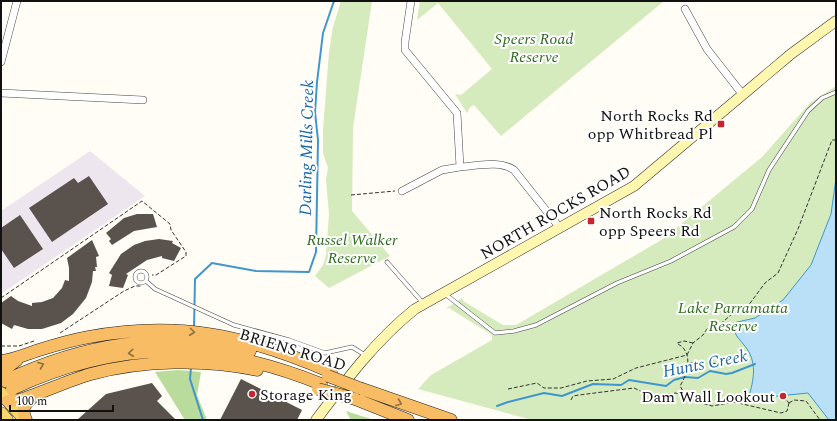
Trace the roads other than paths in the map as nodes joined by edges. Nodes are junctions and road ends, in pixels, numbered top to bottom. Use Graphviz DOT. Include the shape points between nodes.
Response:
graph roads {
  1 [pos="17,1"];
  2 [pos="411,1"];
  3 [pos="684,9"];
  4 [pos="836,21"];
  5 [pos="1,62"];
  6 [pos="836,92"];
  7 [pos="1,93"];
  8 [pos="743,95"];
  9 [pos="144,100"];
  10 [pos="460,167"];
  11 [pos="402,191"];
  12 [pos="560,228"];
  13 [pos="387,262"];
  14 [pos="146,281"];
  15 [pos="443,293"];
  16 [pos="424,304"];
  17 [pos="171,340"];
  18 [pos="212,349"];
  19 [pos="27,354"];
  20 [pos="366,355"];
  21 [pos="1,361"];
  22 [pos="325,380"];
  23 [pos="5,393"];
  24 [pos="35,395"];
  25 [pos="1,413"];
  26 [pos="7,420"];
  27 [pos="26,420"];
  28 [pos="316,420"];
  29 [pos="408,420"];
  30 [pos="450,420"];
  1 -- 5 [label="street"];
  2 -- 10 [label="street" via="405,50 457,113"];
  3 -- 8 [label="street" via="707,49"];
  4 -- 8 [label="main road, NORTH ROCKS ROAD" via="791,54"];
  6 -- 15 [label="lane" via="822,98 808,111 769,170 752,209 734,227 671,261 617,283 536,325 514,331 495,333"];
  7 -- 9 [label="street"];
  8 -- 12 [label="main road, NORTH ROCKS ROAD" via="634,186"];
  10 -- 11 [label="street" via="442,170"];
  10 -- 12 [label="street" via="499,165 514,170"];
  12 -- 15 [label="main road, NORTH ROCKS ROAD"];
  13 -- 16 [label="lane"];
  14 -- 20 [label="lane" via="155,289 234,325 325,353 352,348"];
  15 -- 16 [label="main road, NORTH ROCKS ROAD"];
  16 -- 20 [label="main road, NORTH ROCKS ROAD" via="396,324"];
  17 -- 18 [label="highway"];
  17 -- 19 [label="highway" via="138,330 64,342"];
  17 -- 23 [label="highway" via="92,349 43,364"];
  18 -- 22 [label="highway"];
  18 -- 22 [label="highway" via="264,346"];
  18 -- 24 [label="highway" via="169,364 104,371"];
  19 -- 21 [label="highway"];
  19 -- 23 [label="highway" via="6,367"];
  20 -- 28 [label="main road, NORTH ROCKS ROAD"];
  22 -- 29 [label="highway, bridge" via="355,399"];
  22 -- 30 [label="highway, BRIENS ROAD, one-way, bridge" via="362,388"];
  23 -- 24 [label="highway" via="15,401"];
  23 -- 27 [label="main road"];
  24 -- 27 [label="highway" via="24,405 23,413"];
  25 -- 26 [label="main road"];
}
